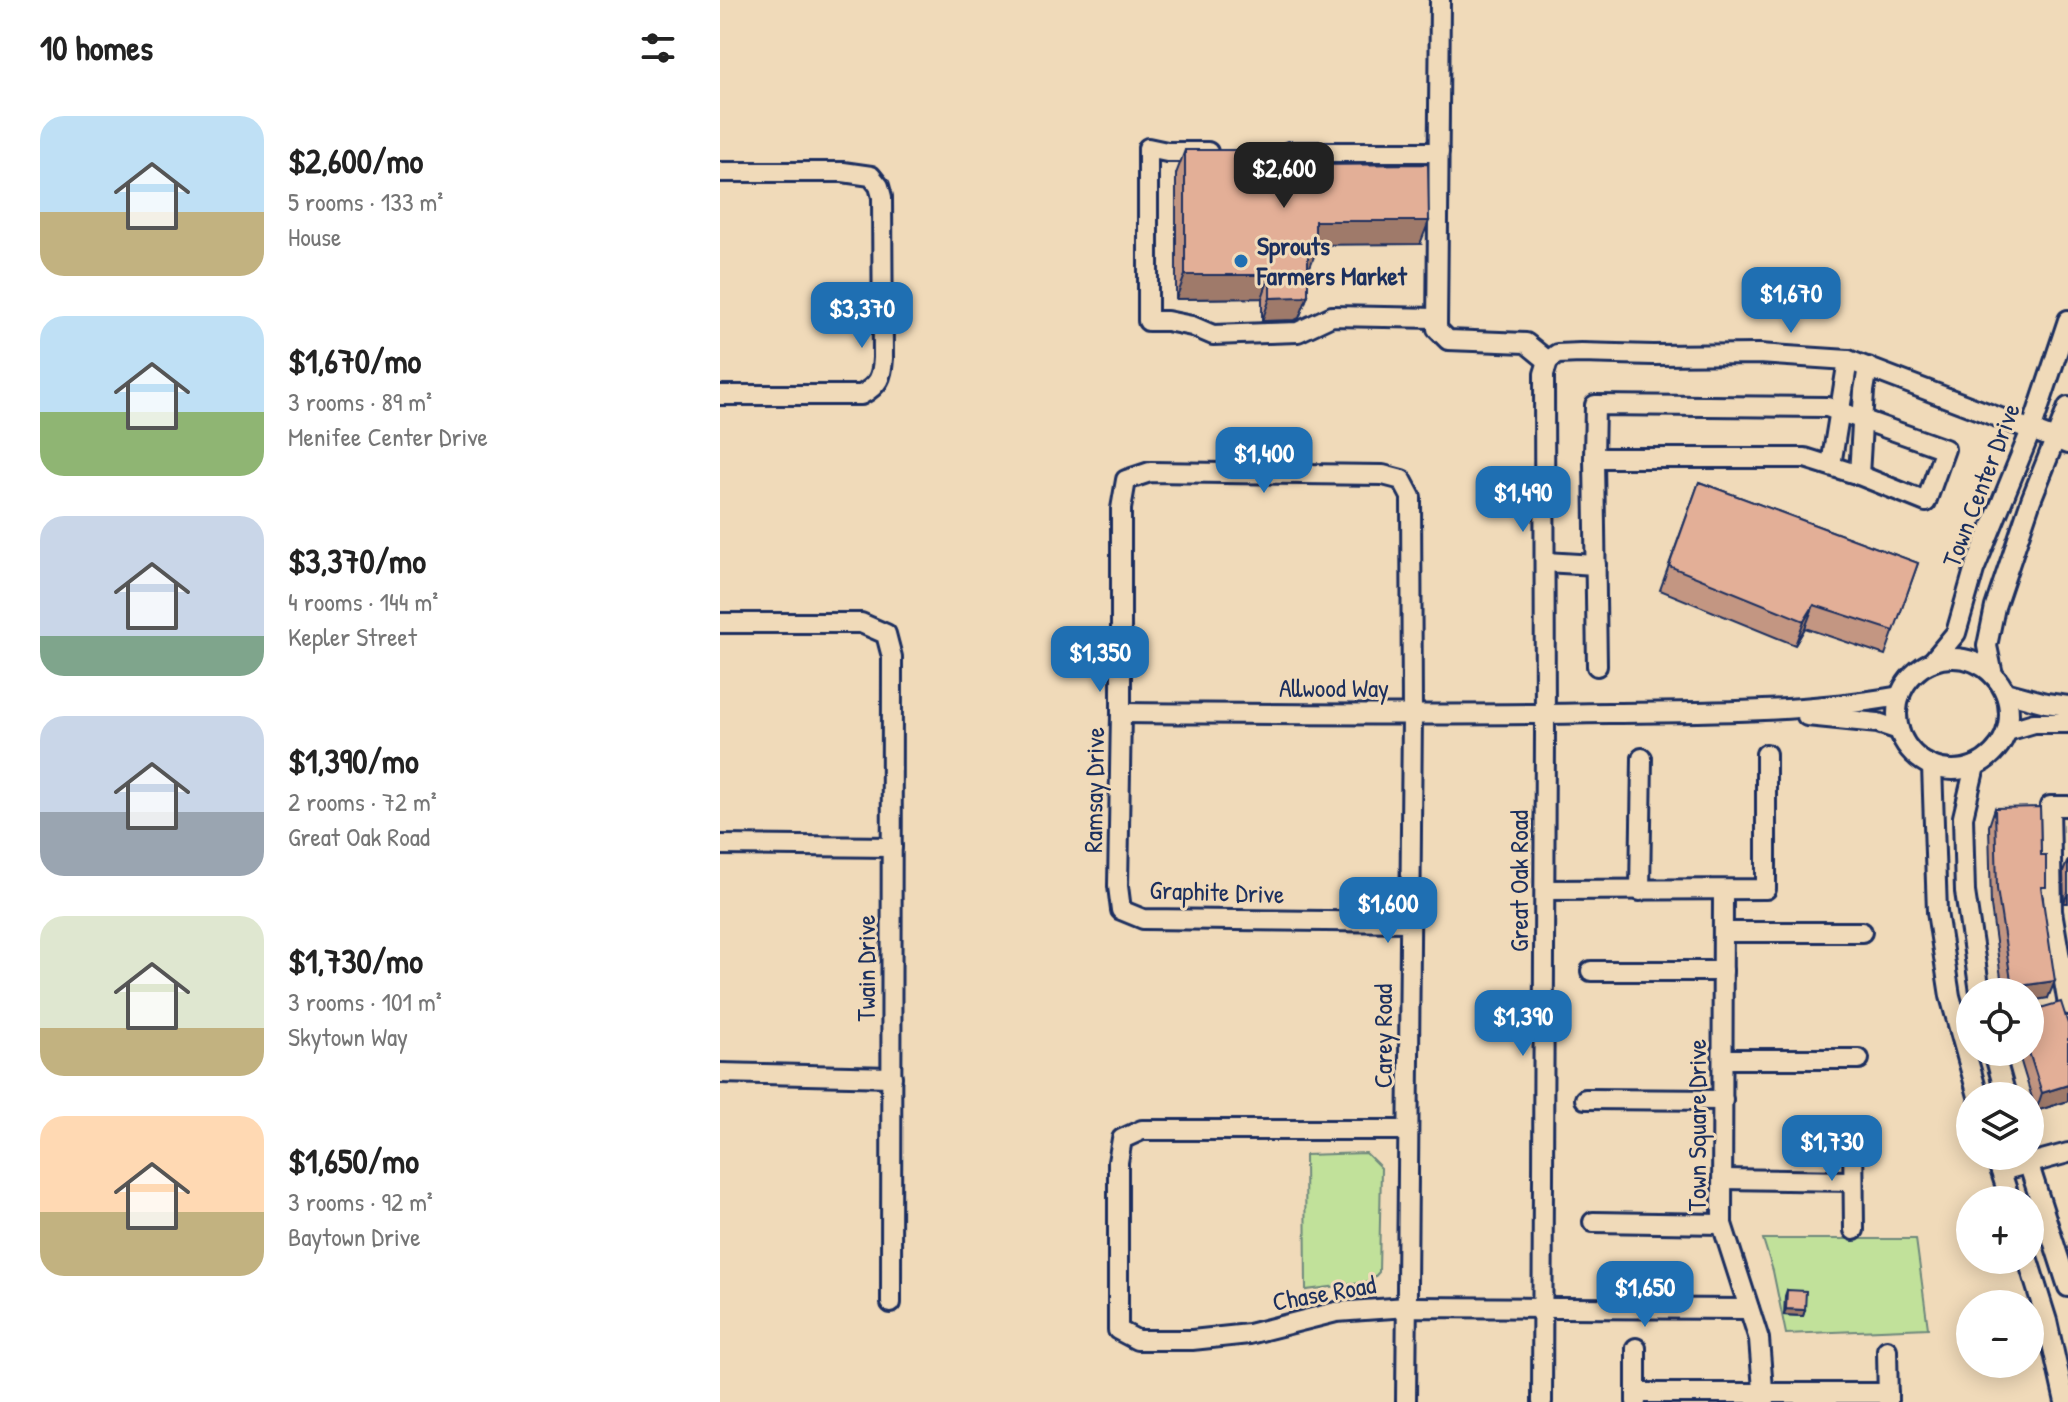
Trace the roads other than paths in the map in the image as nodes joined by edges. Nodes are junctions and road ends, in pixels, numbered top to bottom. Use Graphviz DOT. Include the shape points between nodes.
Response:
graph roads {
  1 [pos="1440,0"];
  2 [pos="1232,152"];
  3 [pos="1272,152"];
  4 [pos="1439,152"];
  5 [pos="720,172"];
  6 [pos="1437,318"];
  7 [pos="2068,320"];
  8 [pos="1848,360"];
  9 [pos="1548,361"];
  10 [pos="1868,367"];
  11 [pos="720,395"];
  12 [pos="2068,407"];
  13 [pos="1838,411"];
  14 [pos="1862,419"];
  15 [pos="2032,428"];
  16 [pos="2062,440"];
  17 [pos="1594,458"];
  18 [pos="1831,465"];
  19 [pos="1859,475"];
  20 [pos="1402,480"];
  21 [pos="1545,562"];
  22 [pos="1596,565"];
  23 [pos="720,623"];
  24 [pos="1932,662"];
  25 [pos="1597,666"];
  26 [pos="1993,675"];
  27 [pos="2005,692"];
  28 [pos="1900,696"];
  29 [pos="2068,706"];
  30 [pos="1765,711"];
  31 [pos="1121,713"];
  32 [pos="1412,714"];
  33 [pos="1545,714"];
  34 [pos="2068,723"];
  35 [pos="1899,730"];
  36 [pos="2007,731"];
  37 [pos="1766,754"];
  38 [pos="1642,758"];
  39 [pos="1932,766"];
  40 [pos="1975,766"];
  41 [pos="2068,806"];
  42 [pos="720,845"];
  43 [pos="892,847"];
  44 [pos="2059,857"];
  45 [pos="1545,890"];
  46 [pos="1640,891"];
  47 [pos="1723,891"];
  48 [pos="1121,910"];
  49 [pos="1409,922"];
  50 [pos="1723,932"];
  51 [pos="1862,932"];
  52 [pos="1591,971"];
  53 [pos="1723,971"];
  54 [pos="1978,978"];
  55 [pos="2067,996"];
  56 [pos="1723,1059"];
  57 [pos="1859,1059"];
  58 [pos="720,1073"];
  59 [pos="892,1077"];
  60 [pos="1974,1082"];
  61 [pos="1585,1099"];
  62 [pos="1723,1100"];
  63 [pos="1408,1130"];
  64 [pos="1853,1135"];
  65 [pos="2068,1153"];
  66 [pos="2044,1157"];
  67 [pos="2030,1170"];
  68 [pos="1723,1179"];
  69 [pos="1853,1181"];
  70 [pos="1593,1222"];
  71 [pos="1722,1224"];
  72 [pos="1854,1230"];
  73 [pos="2032,1274"];
  74 [pos="2068,1287"];
  75 [pos="891,1303"];
  76 [pos="1407,1307"];
  77 [pos="1543,1307"];
  78 [pos="1749,1309"];
  79 [pos="1636,1348"];
  80 [pos="1887,1350"];
  81 [pos="1764,1397"];
  82 [pos="1888,1397"];
  83 [pos="1636,1398"];
  84 [pos="1406,1402"];
  85 [pos="1542,1402"];
  86 [pos="2065,1402"];
  1 -- 4 [label="street"];
  2 -- 6 [label="street" via="1148,148 1148,321 1192,326 1213,335 1298,332 1332,316"];
  3 -- 4 [label="street"];
  4 -- 6 [label="street"];
  5 -- 11 [label="street" via="871,176 882,197 882,375 875,387 861,395"];
  6 -- 9 [label="street" via="1437,329 1448,340 1526,343"];
  7 -- 15 [label="street, Town Center Drive"];
  8 -- 9 [label="street" via="1581,353 1557,354"];
  8 -- 10 [label="street"];
  8 -- 13 [label="street"];
  9 -- 21 [label="street, Great Oak Road"];
  10 -- 14 [label="street"];
  10 -- 15 [label="street"];
  12 -- 16 [label="street, Town Center Drive"];
  13 -- 14 [label="street"];
  13 -- 17 [label="street" via="1595,405"];
  13 -- 18 [label="street"];
  14 -- 19 [label="street"];
  14 -- 19 [label="street" via="1945,449 1926,502"];
  15 -- 16 [label="street"];
  15 -- 24 [label="street, Town Center Drive" via="1974,570 1956,633"];
  16 -- 26 [label="street, Town Center Drive" via="2031,500 1995,607 1987,646"];
  17 -- 18 [label="street" via="1805,458"];
  17 -- 22 [label="street"];
  18 -- 19 [label="street"];
  20 -- 31 [label="street, Ramsay Drive" via="1383,475 1150,472 1126,480 1121,509"];
  20 -- 32 [label="street, Carey Road" via="1411,497"];
  21 -- 22 [label="street"];
  21 -- 33 [label="street, Great Oak Road"];
  22 -- 25 [label="street"];
  23 -- 43 [label="street, Twain Drive" via="861,623 886,634 892,657"];
  24 -- 26 [label="street, Town Center Drive" via="1965,659"];
  24 -- 28 [label="street, Town Center Drive" via="1910,678"];
  26 -- 27 [label="street, Town Center Drive"];
  27 -- 29 [label="street"];
  27 -- 36 [label="street"];
  28 -- 30 [label="street"];
  28 -- 35 [label="street"];
  30 -- 33 [label="street, Allwood Way"];
  30 -- 35 [label="street"];
  31 -- 32 [label="street, Allwood Way"];
  31 -- 48 [label="street, Ramsay Drive"];
  32 -- 33 [label="street, Allwood Way"];
  32 -- 49 [label="street, Carey Road"];
  33 -- 45 [label="street, Great Oak Road"];
  34 -- 36 [label="street" via="2034,723"];
  35 -- 39 [label="street" via="1912,751"];
  36 -- 40 [label="street" via="1995,752"];
  37 -- 47 [label="street" via="1766,889"];
  38 -- 46 [label="street"];
  39 -- 40 [label="street"];
  39 -- 60 [label="street" via="1937,912 1950,996"];
  40 -- 54 [label="street" via="1963,817 1965,892"];
  41 -- 44 [label="street" via="2050,806"];
  42 -- 43 [label="street"];
  43 -- 59 [label="street, Twain Drive"];
  44 -- 55 [label="street" via="2052,911"];
  45 -- 46 [label="street"];
  45 -- 77 [label="street, Great Oak Road"];
  46 -- 47 [label="street"];
  47 -- 50 [label="street, Town Square Drive"];
  48 -- 49 [label="street, Graphite Drive" via="1143,919"];
  49 -- 63 [label="street, Carey Road"];
  50 -- 51 [label="street"];
  50 -- 53 [label="street, Town Square Drive"];
  52 -- 53 [label="street"];
  53 -- 56 [label="street, Town Square Drive"];
  56 -- 57 [label="street"];
  56 -- 62 [label="street, Town Square Drive"];
  58 -- 59 [label="street"];
  59 -- 75 [label="street, Twain Drive"];
  61 -- 62 [label="street"];
  62 -- 68 [label="street, Town Square Drive"];
  63 -- 76 [label="street, Carey Road"];
  63 -- 76 [label="street, Chase Road" via="1142,1130 1122,1139 1118,1330 1137,1340 1192,1340 1249,1334 1336,1312"];
  64 -- 69 [label="street"];
  65 -- 66 [label="street"];
  67 -- 74 [label="street"];
  68 -- 69 [label="street"];
  68 -- 71 [label="street, Town Square Drive"];
  69 -- 72 [label="street"];
  70 -- 71 [label="street"];
  71 -- 78 [label="street, Town Square Drive"];
  73 -- 86 [label="street"];
  76 -- 77 [label="street, Chase Road"];
  76 -- 84 [label="street, Carey Road"];
  77 -- 78 [label="street, Chase Road"];
  77 -- 85 [label="street, Great Oak Road"];
  78 -- 81 [label="street, Town Square Drive" via="1759,1339"];
  79 -- 83 [label="street"];
  80 -- 82 [label="street"];
  81 -- 82 [label="street"];
  81 -- 83 [label="street"];
}
